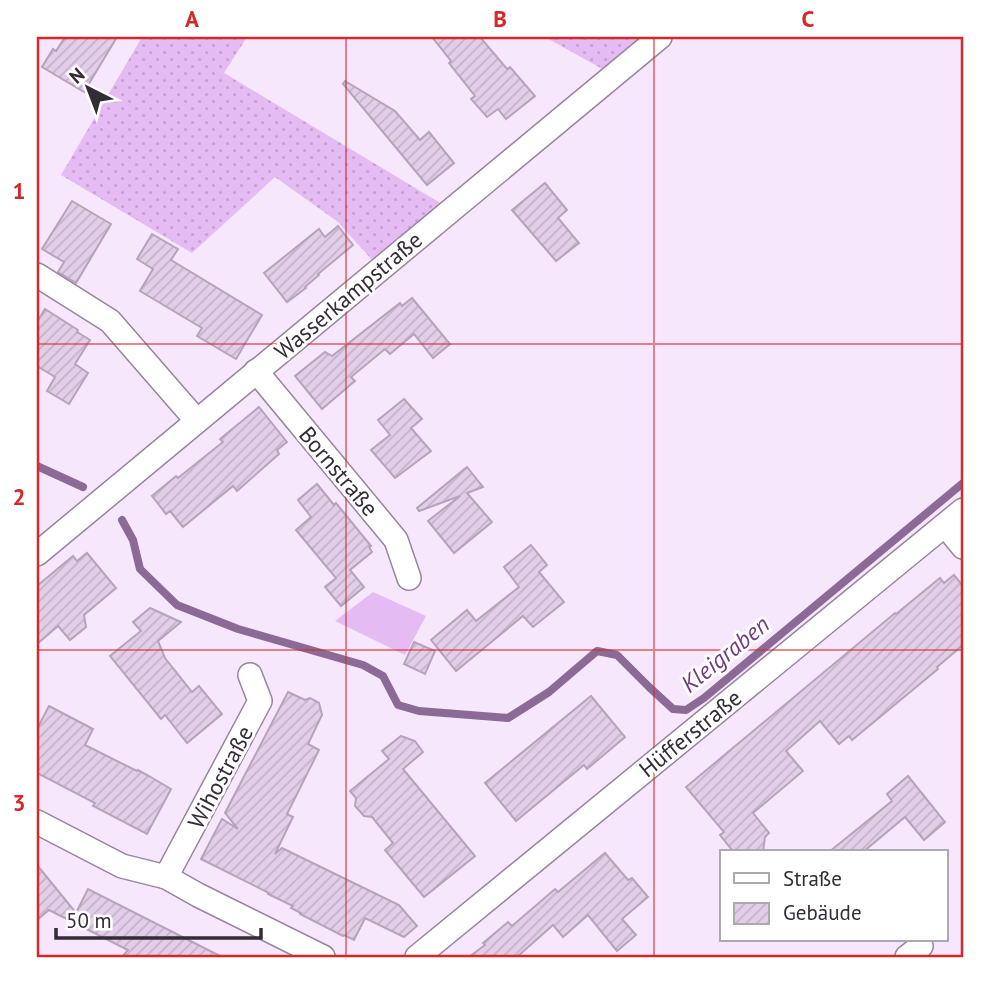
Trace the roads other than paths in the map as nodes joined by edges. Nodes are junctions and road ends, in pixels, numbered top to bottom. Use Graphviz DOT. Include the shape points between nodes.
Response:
graph roads {
  1 [pos="660,37"];
  2 [pos="37,275"];
  3 [pos="256,371"];
  4 [pos="197,421"];
  5 [pos="963,510"];
  6 [pos="945,525"];
  7 [pos="963,547"];
  8 [pos="37,554"];
  9 [pos="409,578"];
  10 [pos="250,675"];
  11 [pos="37,822"];
  12 [pos="166,877"];
  13 [pos="323,957"];
  14 [pos="417,957"];
  1 -- 3 [label="street, Wasserkampstraße"];
  2 -- 4 [label="street" via="110,321"];
  3 -- 4 [label="street, Wasserkampstraße"];
  3 -- 9 [label="street, Bornstraße" via="396,540"];
  4 -- 8 [label="street, Wasserkampstraße"];
  5 -- 6 [label="street, Hüfferstraße"];
  6 -- 7 [label="street"];
  6 -- 14 [label="street, Hüfferstraße"];
  10 -- 12 [label="street, Wihostraße" via="260,701"];
  11 -- 12 [label="street" via="122,866"];
  12 -- 13 [label="street"];
}
